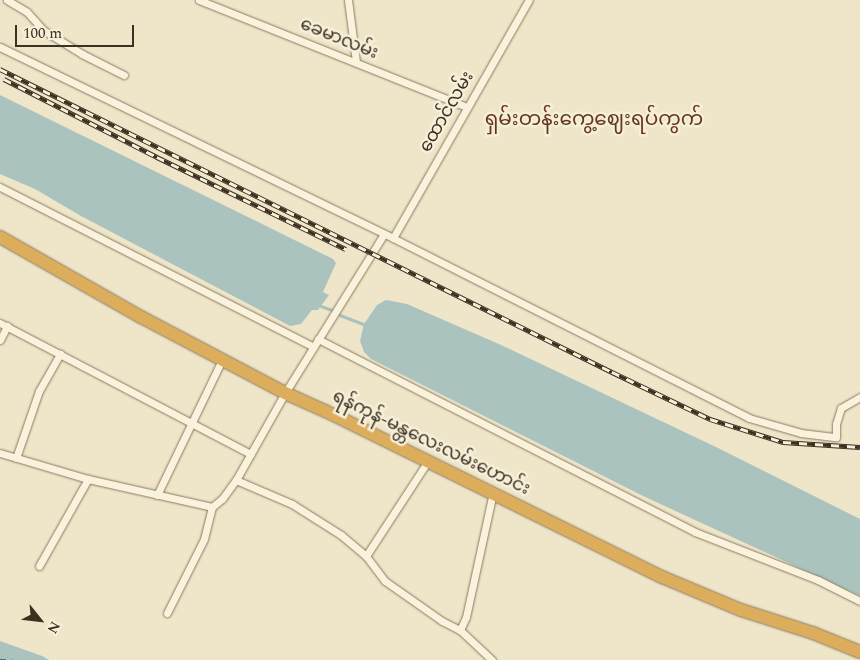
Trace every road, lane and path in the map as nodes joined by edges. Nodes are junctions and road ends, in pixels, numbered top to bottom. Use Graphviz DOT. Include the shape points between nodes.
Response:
graph roads {
  1 [pos="7,0"];
  2 [pos="199,0"];
  3 [pos="348,0"];
  4 [pos="529,0"];
  5 [pos="0,47"];
  6 [pos="356,62"];
  7 [pos="124,75"];
  8 [pos="467,106"];
  9 [pos="0,187"];
  10 [pos="384,234"];
  11 [pos="0,237"];
  12 [pos="393,238"];
  13 [pos="3,325"];
  14 [pos="0,340"];
  15 [pos="318,340"];
  16 [pos="314,347"];
  17 [pos="60,354"];
  18 [pos="222,360"];
  19 [pos="285,394"];
  20 [pos="860,397"];
  21 [pos="190,423"];
  22 [pos="0,453"];
  23 [pos="251,454"];
  24 [pos="16,458"];
  25 [pos="428,461"];
  26 [pos="88,478"];
  27 [pos="236,480"];
  28 [pos="493,492"];
  29 [pos="157,495"];
  30 [pos="212,507"];
  31 [pos="366,556"];
  32 [pos="39,566"];
  33 [pos="860,601"];
  34 [pos="167,613"];
  35 [pos="460,630"];
  36 [pos="860,652"];
  37 [pos="492,660"];
  1 -- 7 [label="street" via="27,12 43,30"];
  2 -- 6 [label="street, ခေမာလမ်း"];
  3 -- 6 [label="street"];
  4 -- 8 [label="street, ထောင်လမ်း"];
  5 -- 10 [label="street"];
  6 -- 8 [label="street, ခေမာလမ်း"];
  8 -- 12 [label="street, ထောင်လမ်း"];
  9 -- 16 [label="street"];
  10 -- 12 [label="street"];
  10 -- 15 [label="street"];
  11 -- 18 [label="highway, ရန်ကုန်-မန္တလေးလမ်းဟောင်း"];
  12 -- 20 [label="street" via="750,418 793,431 836,437 841,408"];
  13 -- 14 [label="street"];
  13 -- 17 [label="street"];
  15 -- 16 [label="street"];
  15 -- 33 [label="street" via="695,532 818,580"];
  16 -- 19 [label="street"];
  17 -- 21 [label="street"];
  17 -- 24 [label="street" via="40,392"];
  18 -- 19 [label="highway, ရန်ကုန်-မန္တလေးလမ်းဟောင်း"];
  18 -- 21 [label="street"];
  19 -- 23 [label="street"];
  19 -- 25 [label="highway, ရန်ကုန်-မန္တလေးလမ်းဟောင်း"];
  21 -- 23 [label="street"];
  21 -- 29 [label="street"];
  22 -- 24 [label="street"];
  23 -- 27 [label="street"];
  24 -- 26 [label="street"];
  25 -- 28 [label="highway, ရန်ကုန်-မန္တလေးလမ်းဟောင်း"];
  25 -- 31 [label="street"];
  26 -- 29 [label="street"];
  26 -- 32 [label="street"];
  27 -- 30 [label="street"];
  27 -- 31 [label="street" via="292,504 341,535"];
  28 -- 35 [label="street" via="466,617"];
  28 -- 36 [label="highway, ရန်ကုန်-မန္တလေးလမ်းဟောင်း" via="662,577 741,610"];
  29 -- 30 [label="street"];
  30 -- 34 [label="street" via="204,539"];
  31 -- 35 [label="street" via="385,581"];
  35 -- 37 [label="street"];
}
